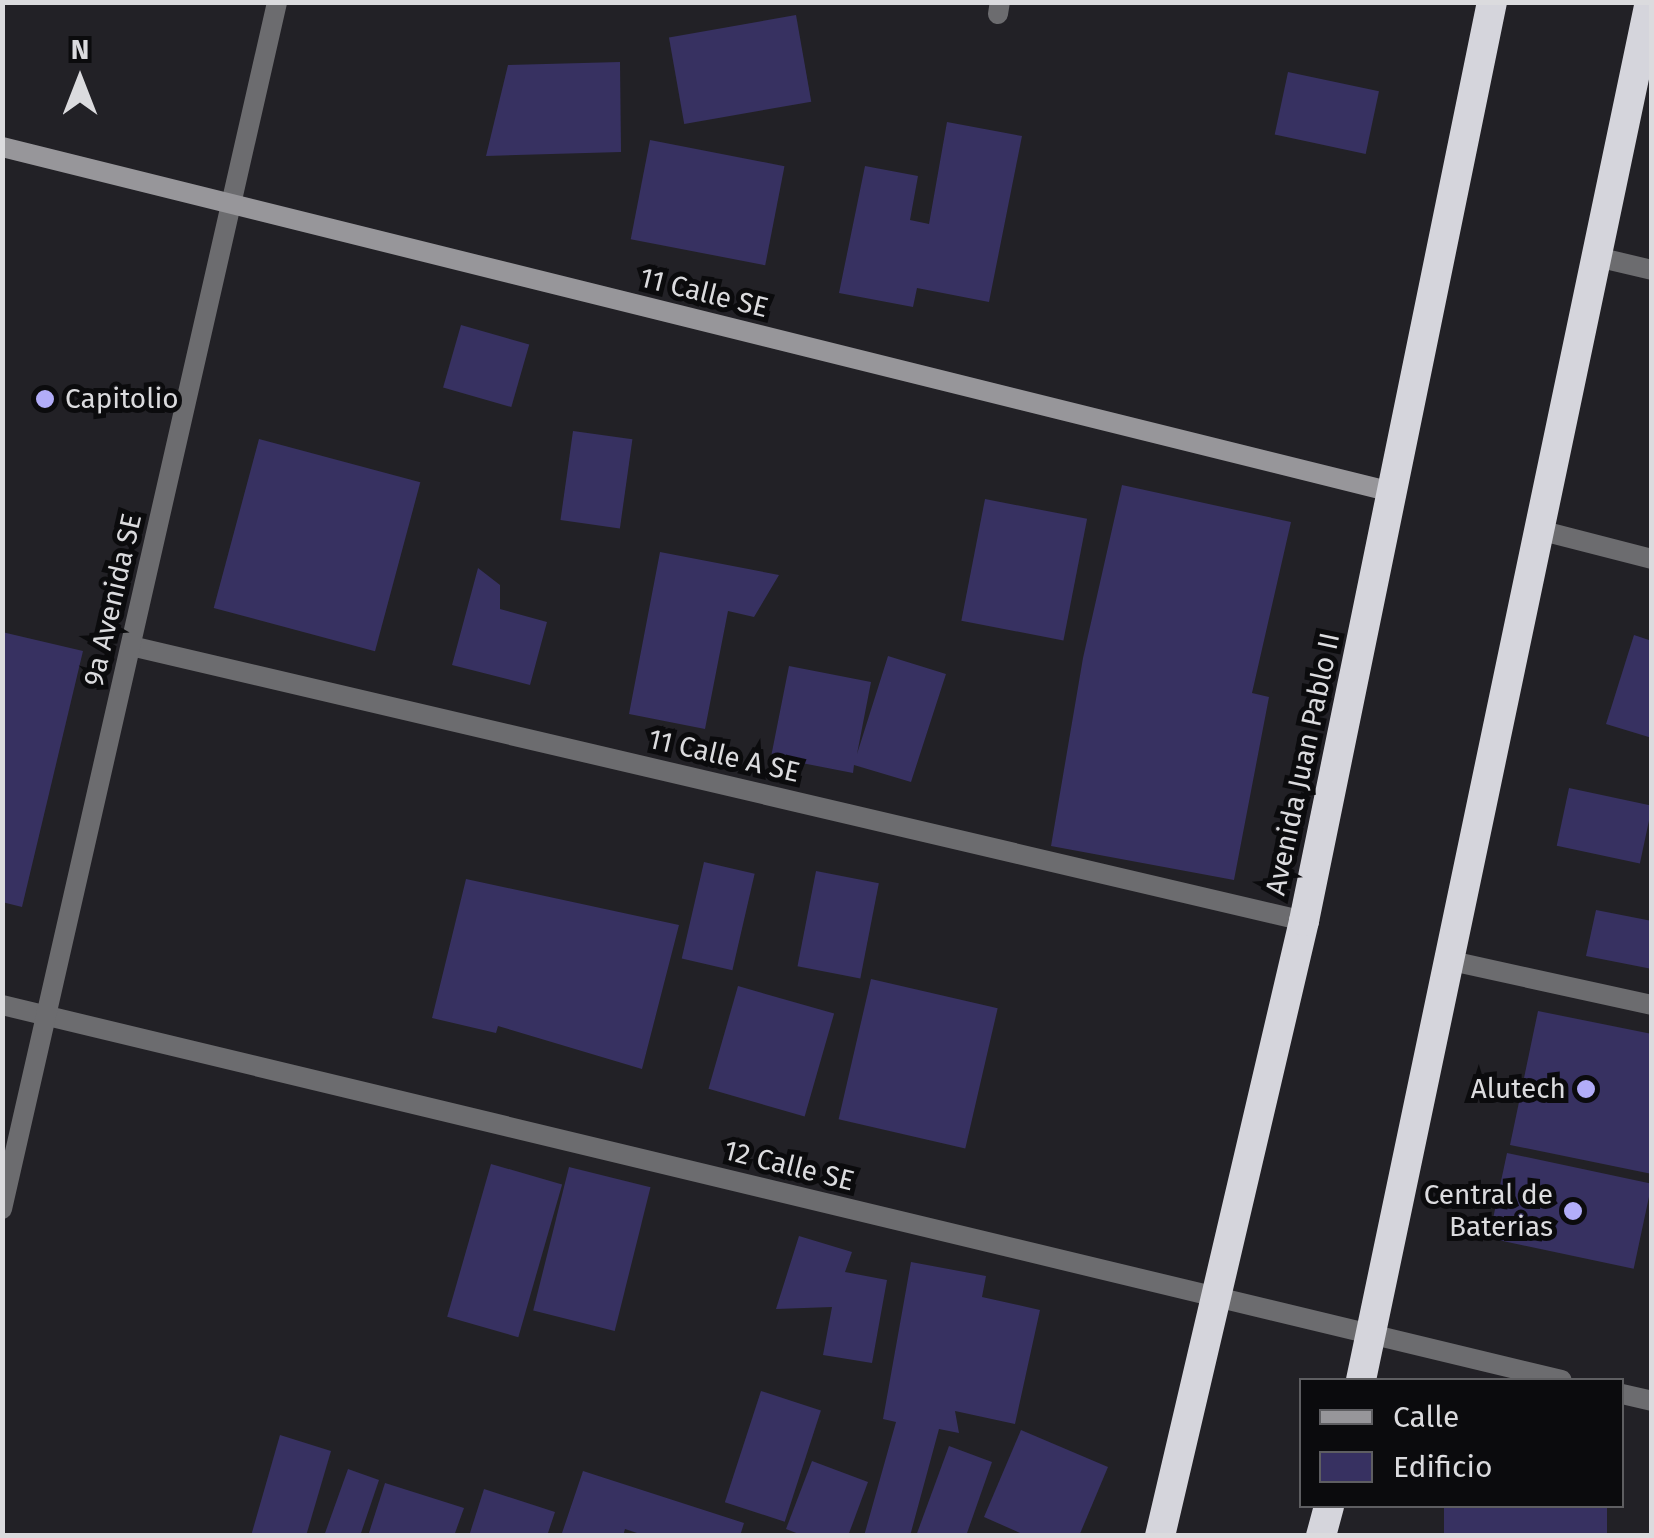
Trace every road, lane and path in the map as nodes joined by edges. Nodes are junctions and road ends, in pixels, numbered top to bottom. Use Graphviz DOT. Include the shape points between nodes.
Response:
graph roads {
  1 [pos="277,2"];
  2 [pos="1492,2"];
  3 [pos="1650,2"];
  4 [pos="2,147"];
  5 [pos="230,204"];
  6 [pos="1596,257"];
  7 [pos="1652,270"];
  8 [pos="1392,492"];
  9 [pos="1538,530"];
  10 [pos="1652,558"];
  11 [pos="131,646"];
  12 [pos="1304,921"];
  13 [pos="1447,960"];
  14 [pos="2,1005"];
  15 [pos="1652,1005"];
  16 [pos="46,1015"];
  17 [pos="2,1208"];
  18 [pos="1219,1298"];
  19 [pos="1372,1337"];
  20 [pos="1362,1378"];
  21 [pos="1553,1378"];
  22 [pos="1624,1394"];
  23 [pos="1652,1401"];
  24 [pos="1328,1508"];
  25 [pos="1160,1536"];
  26 [pos="1321,1536"];
  1 -- 5 [label="street, 9a Avenida SE"];
  2 -- 8 [label="highway, Avenida Juan Pablo II"];
  3 -- 6 [label="highway"];
  4 -- 5 [label="street, 11 Calle SE"];
  5 -- 8 [label="street, 11 Calle SE"];
  5 -- 11 [label="street, 9a Avenida SE"];
  6 -- 7 [label="street"];
  6 -- 9 [label="highway"];
  8 -- 12 [label="highway, Avenida Juan Pablo II"];
  9 -- 10 [label="street"];
  9 -- 13 [label="highway"];
  11 -- 12 [label="street, 11 Calle A SE"];
  11 -- 16 [label="street, 9a Avenida SE"];
  12 -- 18 [label="highway, Avenida Juan Pablo II"];
  13 -- 15 [label="street"];
  13 -- 19 [label="highway"];
  14 -- 16 [label="street, 12 Calle SE"];
  16 -- 17 [label="street, 9a Avenida SE"];
  16 -- 18 [label="street, 12 Calle SE"];
  18 -- 19 [label="street, 12 Calle SE"];
  18 -- 25 [label="highway, Avenida Juan Pablo II"];
  19 -- 20 [label="highway"];
  19 -- 21 [label="street, 12 Calle SE"];
  22 -- 23 [label="street"];
  24 -- 26 [label="highway"];
}
